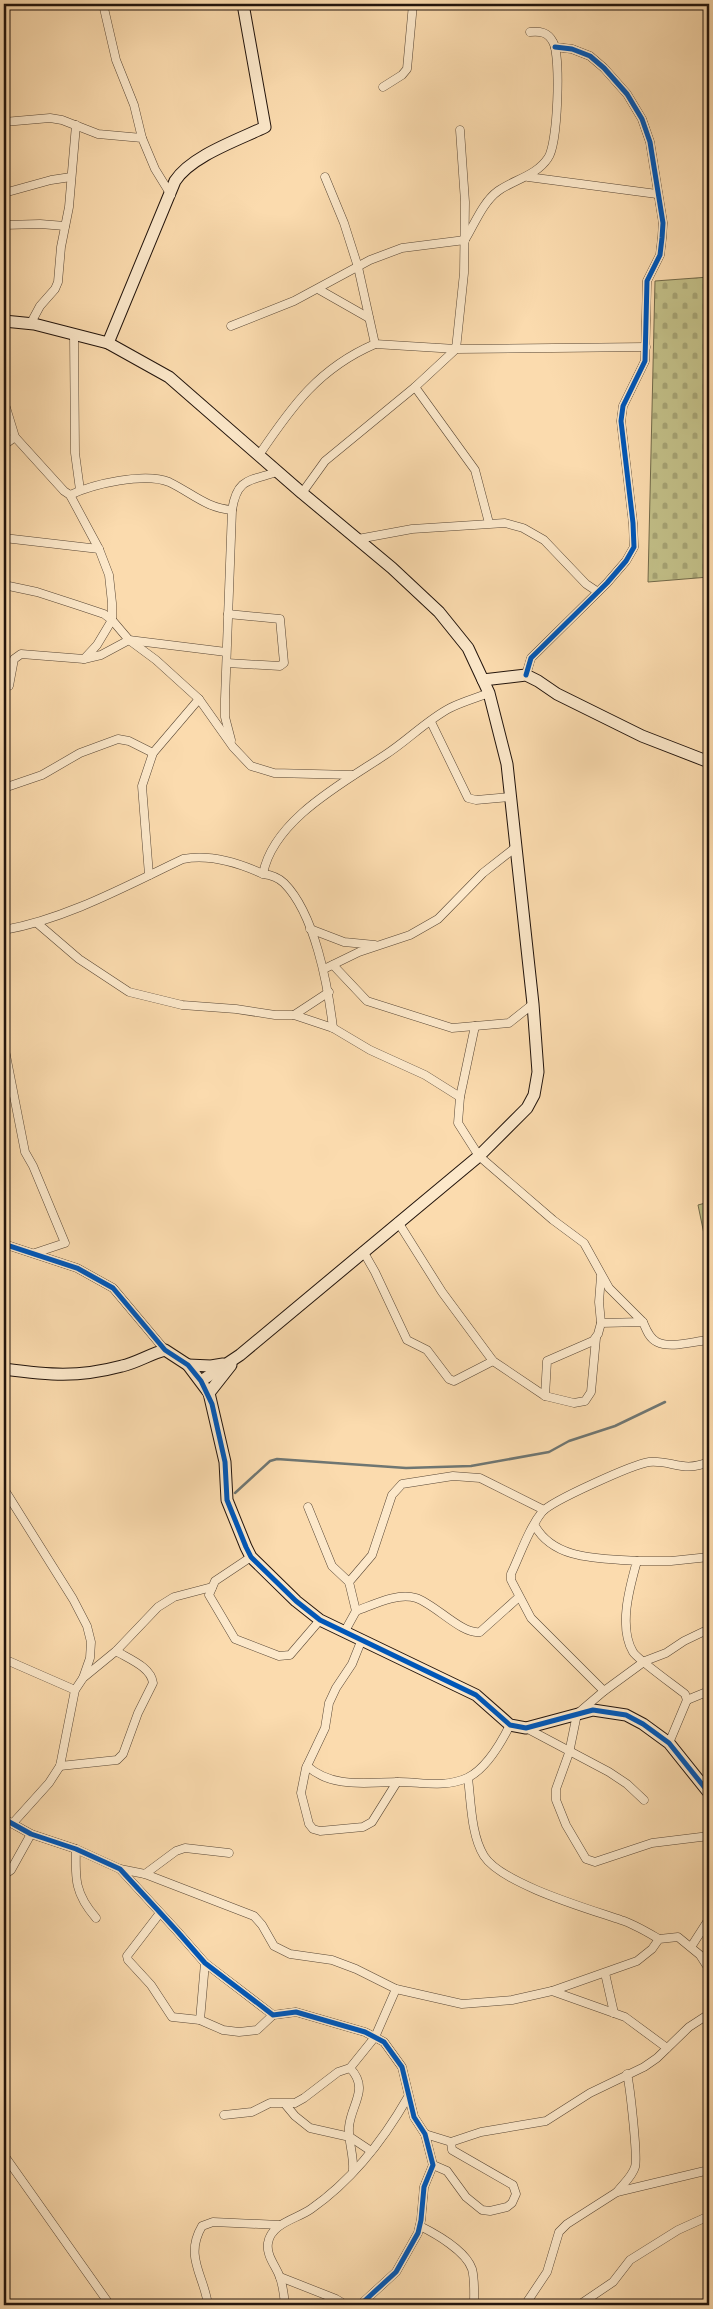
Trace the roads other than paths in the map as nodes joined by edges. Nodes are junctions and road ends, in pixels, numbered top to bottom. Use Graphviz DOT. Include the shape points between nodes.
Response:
graph roads {
  1 [pos="14,4"];
  2 [pos="103,4"];
  3 [pos="243,4"];
  4 [pos="413,4"];
  5 [pos="4,5"];
  6 [pos="530,32"];
  7 [pos="555,48"];
  8 [pos="383,87"];
  9 [pos="4,122"];
  10 [pos="76,125"];
  11 [pos="460,130"];
  12 [pos="142,138"];
  13 [pos="71,177"];
  14 [pos="325,177"];
  15 [pos="528,177"];
  16 [pos="4,193"];
  17 [pos="657,194"];
  18 [pos="171,195"];
  19 [pos="4,225"];
  20 [pos="65,226"];
  21 [pos="465,240"];
  22 [pos="358,267"];
  23 [pos="318,289"];
  24 [pos="369,318"];
  25 [pos="4,321"];
  26 [pos="34,324"];
  27 [pos="231,326"];
  28 [pos="74,334"];
  29 [pos="108,343"];
  30 [pos="375,344"];
  31 [pos="646,347"];
  32 [pos="456,349"];
  33 [pos="415,387"];
  34 [pos="4,401"];
  35 [pos="15,437"];
  36 [pos="4,445"];
  37 [pos="259,455"];
  38 [pos="278,472"];
  39 [pos="80,490"];
  40 [pos="302,493"];
  41 [pos="70,495"];
  42 [pos="232,510"];
  43 [pos="489,523"];
  44 [pos="4,538"];
  45 [pos="358,539"];
  46 [pos="99,548"];
  47 [pos="4,585"];
  48 [pos="598,592"];
  49 [pos="228,614"];
  50 [pos="112,620"];
  51 [pos="129,640"];
  52 [pos="226,652"];
  53 [pos="84,659"];
  54 [pos="227,663"];
  55 [pos="526,675"];
  56 [pos="483,680"];
  57 [pos="4,687"];
  58 [pos="489,692"];
  59 [pos="199,699"];
  60 [pos="431,722"];
  61 [pos="233,747"];
  62 [pos="154,753"];
  63 [pos="709,762"];
  64 [pos="353,775"];
  65 [pos="4,788"];
  66 [pos="511,797"];
  67 [pos="516,847"];
  68 [pos="263,874"];
  69 [pos="149,875"];
  70 [pos="37,922"];
  71 [pos="310,929"];
  72 [pos="4,930"];
  73 [pos="380,945"];
  74 [pos="333,965"];
  75 [pos="324,969"];
  76 [pos="329,992"];
  77 [pos="533,1004"];
  78 [pos="294,1015"];
  79 [pos="475,1026"];
  80 [pos="333,1028"];
  81 [pos="4,1045"];
  82 [pos="460,1097"];
  83 [pos="479,1156"];
  84 [pos="398,1222"];
  85 [pos="4,1244"];
  86 [pos="363,1251"];
  87 [pos="35,1254"];
  88 [pos="601,1276"];
  89 [pos="642,1322"];
  90 [pos="601,1323"];
  91 [pos="596,1338"];
  92 [pos="709,1340"];
  93 [pos="165,1350"];
  94 [pos="235,1358"];
  95 [pos="493,1361"];
  96 [pos="188,1365"];
  97 [pos="4,1369"];
  98 [pos="201,1381"];
  99 [pos="209,1393"];
  100 [pos="545,1396"];
  101 [pos="709,1462"];
  102 [pos="4,1489"];
  103 [pos="308,1507"];
  104 [pos="544,1510"];
  105 [pos="535,1526"];
  106 [pos="251,1557"];
  107 [pos="709,1557"];
  108 [pos="637,1561"];
  109 [pos="349,1582"];
  110 [pos="212,1587"];
  111 [pos="519,1597"];
  112 [pos="356,1611"];
  113 [pos="320,1620"];
  114 [pos="709,1630"];
  115 [pos="344,1631"];
  116 [pos="362,1639"];
  117 [pos="116,1651"];
  118 [pos="4,1659"];
  119 [pos="645,1661"];
  120 [pos="83,1678"];
  121 [pos="74,1690"];
  122 [pos="604,1691"];
  123 [pos="709,1692"];
  124 [pos="687,1700"];
  125 [pos="577,1714"];
  126 [pos="510,1725"];
  127 [pos="526,1728"];
  128 [pos="670,1743"];
  129 [pos="569,1753"];
  130 [pos="60,1766"];
  131 [pos="307,1766"];
  132 [pos="468,1778"];
  133 [pos="397,1782"];
  134 [pos="709,1793"];
  135 [pos="644,1800"];
  136 [pos="4,1819"];
  137 [pos="13,1823"];
  138 [pos="31,1834"];
  139 [pos="709,1836"];
  140 [pos="76,1849"];
  141 [pos="229,1853"];
  142 [pos="120,1869"];
  143 [pos="145,1874"];
  144 [pos="4,1875"];
  145 [pos="160,1913"];
  146 [pos="96,1918"];
  147 [pos="709,1919"];
  148 [pos="659,1939"];
  149 [pos="691,1947"];
  150 [pos="205,1963"];
  151 [pos="709,1969"];
  152 [pos="605,1973"];
  153 [pos="396,1989"];
  154 [pos="552,1991"];
  155 [pos="614,2013"];
  156 [pos="709,2014"];
  157 [pos="273,2015"];
  158 [pos="200,2020"];
  159 [pos="375,2037"];
  160 [pos="668,2048"];
  161 [pos="350,2068"];
  162 [pos="627,2074"];
  163 [pos="408,2097"];
  164 [pos="285,2104"];
  165 [pos="224,2115"];
  166 [pos="425,2134"];
  167 [pos="350,2137"];
  168 [pos="451,2142"];
  169 [pos="371,2151"];
  170 [pos="4,2155"];
  171 [pos="433,2165"];
  172 [pos="353,2170"];
  173 [pos="709,2170"];
  174 [pos="617,2192"];
  175 [pos="709,2216"];
  176 [pos="280,2225"];
  177 [pos="420,2226"];
  178 [pos="280,2277"];
  179 [pos="527,2303"];
  180 [pos="110,2305"];
  181 [pos="208,2305"];
  182 [pos="285,2305"];
  183 [pos="346,2305"];
  184 [pos="360,2305"];
  185 [pos="474,2305"];
  186 [pos="537,2305"];
  187 [pos="579,2305"];
  1 -- 5 [label="street"];
  2 -- 12 [label="street" via="116,60 134,105"];
  3 -- 18 [label="street" via="265,127 181,171"];
  4 -- 8 [label="street" via="407,69"];
  6 -- 7 [label="street" via="546,34"];
  7 -- 15 [label="street" via="554,142 549,158"];
  7 -- 17 [label="street" via="572,49 590,56 626,94 642,119 650,142"];
  9 -- 10 [label="street" via="50,118"];
  10 -- 12 [label="street" via="98,134"];
  10 -- 13 [label="street"];
  11 -- 21 [label="street"];
  12 -- 18 [label="street"];
  13 -- 16 [label="street"];
  13 -- 20 [label="street"];
  14 -- 22 [label="street"];
  15 -- 17 [label="street"];
  15 -- 21 [label="street" via="498,191"];
  17 -- 31 [label="street" via="663,222 662,238 660,255 647,281"];
  18 -- 29 [label="street"];
  19 -- 20 [label="street"];
  20 -- 26 [label="street" via="58,282 40,306 33,319"];
  21 -- 22 [label="street" via="402,248"];
  21 -- 32 [label="street" via="462,310"];
  22 -- 23 [label="street"];
  22 -- 24 [label="street"];
  23 -- 24 [label="street"];
  23 -- 27 [label="street"];
  24 -- 30 [label="street"];
  25 -- 26 [label="street"];
  26 -- 28 [label="street"];
  28 -- 29 [label="street"];
  28 -- 39 [label="street" via="74,453"];
  29 -- 37 [label="street" via="169,377"];
  30 -- 32 [label="street"];
  30 -- 37 [label="street" via="341,362 315,383 290,409"];
  31 -- 32 [label="street"];
  31 -- 48 [label="street" via="645,361 624,406 621,421 634,522 634,547"];
  32 -- 33 [label="street"];
  33 -- 40 [label="street" via="325,462"];
  33 -- 43 [label="street" via="475,470"];
  34 -- 35 [label="street"];
  35 -- 36 [label="street"];
  35 -- 41 [label="street"];
  37 -- 38 [label="street"];
  38 -- 40 [label="street"];
  38 -- 42 [label="street" via="240,484"];
  39 -- 41 [label="street"];
  39 -- 42 [label="street" via="144,478 167,482 211,507"];
  40 -- 45 [label="street"];
  41 -- 46 [label="street"];
  42 -- 49 [label="street"];
  43 -- 45 [label="street" via="412,528"];
  43 -- 48 [label="street" via="523,528 544,540 586,584"];
  44 -- 46 [label="street"];
  45 -- 56 [label="street" via="439,612 468,648"];
  46 -- 50 [label="street" via="109,575"];
  47 -- 50 [label="street" via="69,602"];
  48 -- 55 [label="street" via="531,658"];
  49 -- 52 [label="street"];
  49 -- 54 [label="street" via="280,619 284,663 280,666"];
  50 -- 51 [label="street"];
  50 -- 53 [label="street" via="97,646"];
  51 -- 52 [label="street"];
  51 -- 53 [label="street" via="101,655"];
  51 -- 59 [label="street"];
  52 -- 54 [label="street"];
  53 -- 57 [label="street" via="21,654 16,656 11,683"];
  54 -- 61 [label="street" via="225,717"];
  55 -- 56 [label="street"];
  55 -- 63 [label="street" via="642,736"];
  56 -- 58 [label="street"];
  58 -- 60 [label="street" via="450,708"];
  58 -- 66 [label="street" via="507,764"];
  59 -- 61 [label="street"];
  59 -- 62 [label="street"];
  60 -- 64 [label="street"];
  60 -- 66 [label="street" via="468,798"];
  61 -- 64 [label="street" via="251,766 274,773"];
  62 -- 65 [label="street" via="118,739 80,753 42,775"];
  62 -- 69 [label="street" via="142,786"];
  64 -- 68 [label="street" via="304,813 282,835 266,859"];
  66 -- 67 [label="street"];
  67 -- 73 [label="street" via="484,873 438,919"];
  67 -- 77 [label="street"];
  68 -- 69 [label="street" via="203,857 192,857"];
  68 -- 71 [label="street" via="284,883"];
  69 -- 70 [label="street"];
  70 -- 72 [label="street"];
  70 -- 78 [label="street" via="79,959 129,992 182,1005"];
  71 -- 73 [label="street" via="344,942"];
  71 -- 75 [label="street"];
  73 -- 74 [label="street"];
  74 -- 75 [label="street"];
  74 -- 79 [label="street" via="368,1001 452,1028"];
  75 -- 76 [label="street"];
  76 -- 78 [label="street"];
  76 -- 80 [label="street"];
  77 -- 79 [label="street" via="509,1024"];
  77 -- 83 [label="street" via="538,1072 534,1095 527,1108"];
  78 -- 80 [label="street"];
  79 -- 82 [label="street"];
  80 -- 82 [label="street" via="342,1036 425,1075"];
  81 -- 87 [label="street" via="25,1152 65,1243"];
  82 -- 83 [label="street" via="458,1123"];
  83 -- 84 [label="street"];
  83 -- 88 [label="street" via="584,1243"];
  84 -- 86 [label="street"];
  84 -- 95 [label="street" via="442,1292"];
  85 -- 87 [label="street"];
  86 -- 94 [label="street"];
  86 -- 95 [label="street" via="407,1340 427,1350 449,1380 454,1381"];
  87 -- 93 [label="street" via="77,1268 113,1288"];
  88 -- 89 [label="street"];
  88 -- 90 [label="street"];
  89 -- 90 [label="street"];
  89 -- 92 [label="street" via="657,1342"];
  90 -- 91 [label="street"];
  91 -- 100 [label="street" via="547,1361"];
  91 -- 100 [label="street" via="591,1392 585,1401 574,1403"];
  93 -- 96 [label="street"];
  93 -- 97 [label="street" via="124,1366 72,1376"];
  94 -- 96 [label="street" via="211,1366"];
  94 -- 98 [label="street"];
  94 -- 99 [label="street"];
  95 -- 100 [label="street"];
  96 -- 98 [label="street"];
  98 -- 99 [label="street"];
  99 -- 106 [label="street" via="225,1462 227,1500"];
  101 -- 104 [label="street" via="697,1467 650,1462 638,1464"];
  102 -- 120 [label="street" via="87,1626 90,1658"];
  103 -- 109 [label="street" via="332,1566"];
  104 -- 105 [label="street"];
  104 -- 109 [label="street" via="480,1478 453,1476 402,1484 392,1495 372,1555"];
  105 -- 108 [label="street" via="542,1537 563,1550 587,1557"];
  105 -- 111 [label="street" via="511,1574"];
  106 -- 110 [label="street"];
  106 -- 113 [label="street"];
  107 -- 108 [label="street"];
  108 -- 119 [label="street" via="628,1594 627,1625 633,1652"];
  109 -- 112 [label="street"];
  110 -- 113 [label="street" via="209,1595 236,1638 279,1656 290,1655"];
  110 -- 117 [label="street" via="158,1607"];
  111 -- 112 [label="street" via="484,1630 476,1633 416,1598 393,1599"];
  111 -- 122 [label="street" via="538,1627"];
  112 -- 115 [label="street"];
  113 -- 115 [label="street"];
  114 -- 119 [label="street"];
  115 -- 116 [label="street"];
  116 -- 126 [label="street" via="476,1695"];
  116 -- 131 [label="street" via="352,1664 329,1703 324,1728"];
  117 -- 120 [label="street"];
  117 -- 130 [label="street" via="143,1667 153,1683 123,1754 117,1760 107,1762"];
  118 -- 121 [label="street"];
  119 -- 122 [label="street"];
  119 -- 124 [label="street"];
  120 -- 121 [label="street"];
  121 -- 130 [label="street"];
  122 -- 125 [label="street"];
  123 -- 124 [label="street"];
  124 -- 128 [label="street"];
  125 -- 127 [label="street"];
  125 -- 128 [label="street" via="593,1710 626,1715"];
  125 -- 129 [label="street"];
  126 -- 127 [label="street"];
  126 -- 132 [label="street" via="492,1756"];
  127 -- 129 [label="street"];
  128 -- 134 [label="street"];
  129 -- 135 [label="street" via="627,1784"];
  129 -- 139 [label="street" via="558,1779 556,1800 586,1859 604,1861 652,1843"];
  130 -- 137 [label="street"];
  131 -- 133 [label="street" via="326,1778 343,1782"];
  131 -- 133 [label="street" via="301,1793 304,1811 308,1824 320,1831 363,1827 372,1822"];
  132 -- 133 [label="street" via="434,1785"];
  132 -- 148 [label="street" via="477,1841 490,1865 576,1906 624,1920"];
  136 -- 137 [label="street"];
  137 -- 138 [label="street"];
  138 -- 140 [label="street"];
  138 -- 144 [label="street" via="11,1870"];
  140 -- 142 [label="street"];
  140 -- 146 [label="street" via="78,1892"];
  141 -- 143 [label="street" via="184,1848"];
  142 -- 143 [label="street"];
  142 -- 145 [label="street"];
  143 -- 153 [label="street" via="254,1916 274,1946 290,1954 332,1960"];
  145 -- 150 [label="street"];
  145 -- 158 [label="street" via="129,1952 128,1960 172,2017"];
  147 -- 149 [label="street"];
  148 -- 149 [label="street" via="678,1937"];
  148 -- 152 [label="street" via="644,1957"];
  149 -- 151 [label="street"];
  150 -- 157 [label="street"];
  150 -- 158 [label="street"];
  152 -- 154 [label="street"];
  152 -- 155 [label="street"];
  153 -- 154 [label="street" via="462,2004 512,2000"];
  153 -- 159 [label="street"];
  154 -- 155 [label="street"];
  155 -- 160 [label="street" via="625,2017"];
  156 -- 160 [label="street" via="689,2027"];
  157 -- 158 [label="street" via="257,2030 239,2032 223,2030"];
  157 -- 159 [label="street" via="296,2012"];
  159 -- 161 [label="street"];
  159 -- 163 [label="street" via="390,2049 402,2067"];
  160 -- 162 [label="street" via="644,2067"];
  161 -- 164 [label="street" via="338,2072 300,2100"];
  161 -- 167 [label="street" via="359,2082 350,2118"];
  162 -- 168 [label="street" via="546,2121 480,2132"];
  162 -- 174 [label="street" via="636,2162 632,2174"];
  163 -- 166 [label="street" via="414,2117"];
  163 -- 169 [label="street"];
  164 -- 165 [label="street" via="270,2103 252,2112"];
  164 -- 167 [label="street" via="310,2128"];
  166 -- 168 [label="street"];
  166 -- 171 [label="street"];
  167 -- 169 [label="street"];
  167 -- 172 [label="street" via="354,2152"];
  168 -- 171 [label="street" via="452,2150 513,2185 516,2194 512,2203 490,2211 478,2208 447,2171"];
  169 -- 172 [label="street"];
  170 -- 180 [label="street"];
  171 -- 177 [label="street" via="424,2187"];
  172 -- 176 [label="street" via="312,2209"];
  173 -- 174 [label="street"];
  174 -- 179 [label="street" via="562,2228 547,2272"];
  175 -- 187 [label="street" via="678,2230 630,2260 613,2282"];
  176 -- 178 [label="street" via="271,2234 268,2246"];
  176 -- 181 [label="street" via="213,2222 202,2226 194,2261"];
  177 -- 184 [label="street" via="404,2262"];
  177 -- 185 [label="street" via="446,2241 470,2266"];
  178 -- 182 [label="street"];
  178 -- 183 [label="street"];
  179 -- 186 [label="street"];
}
